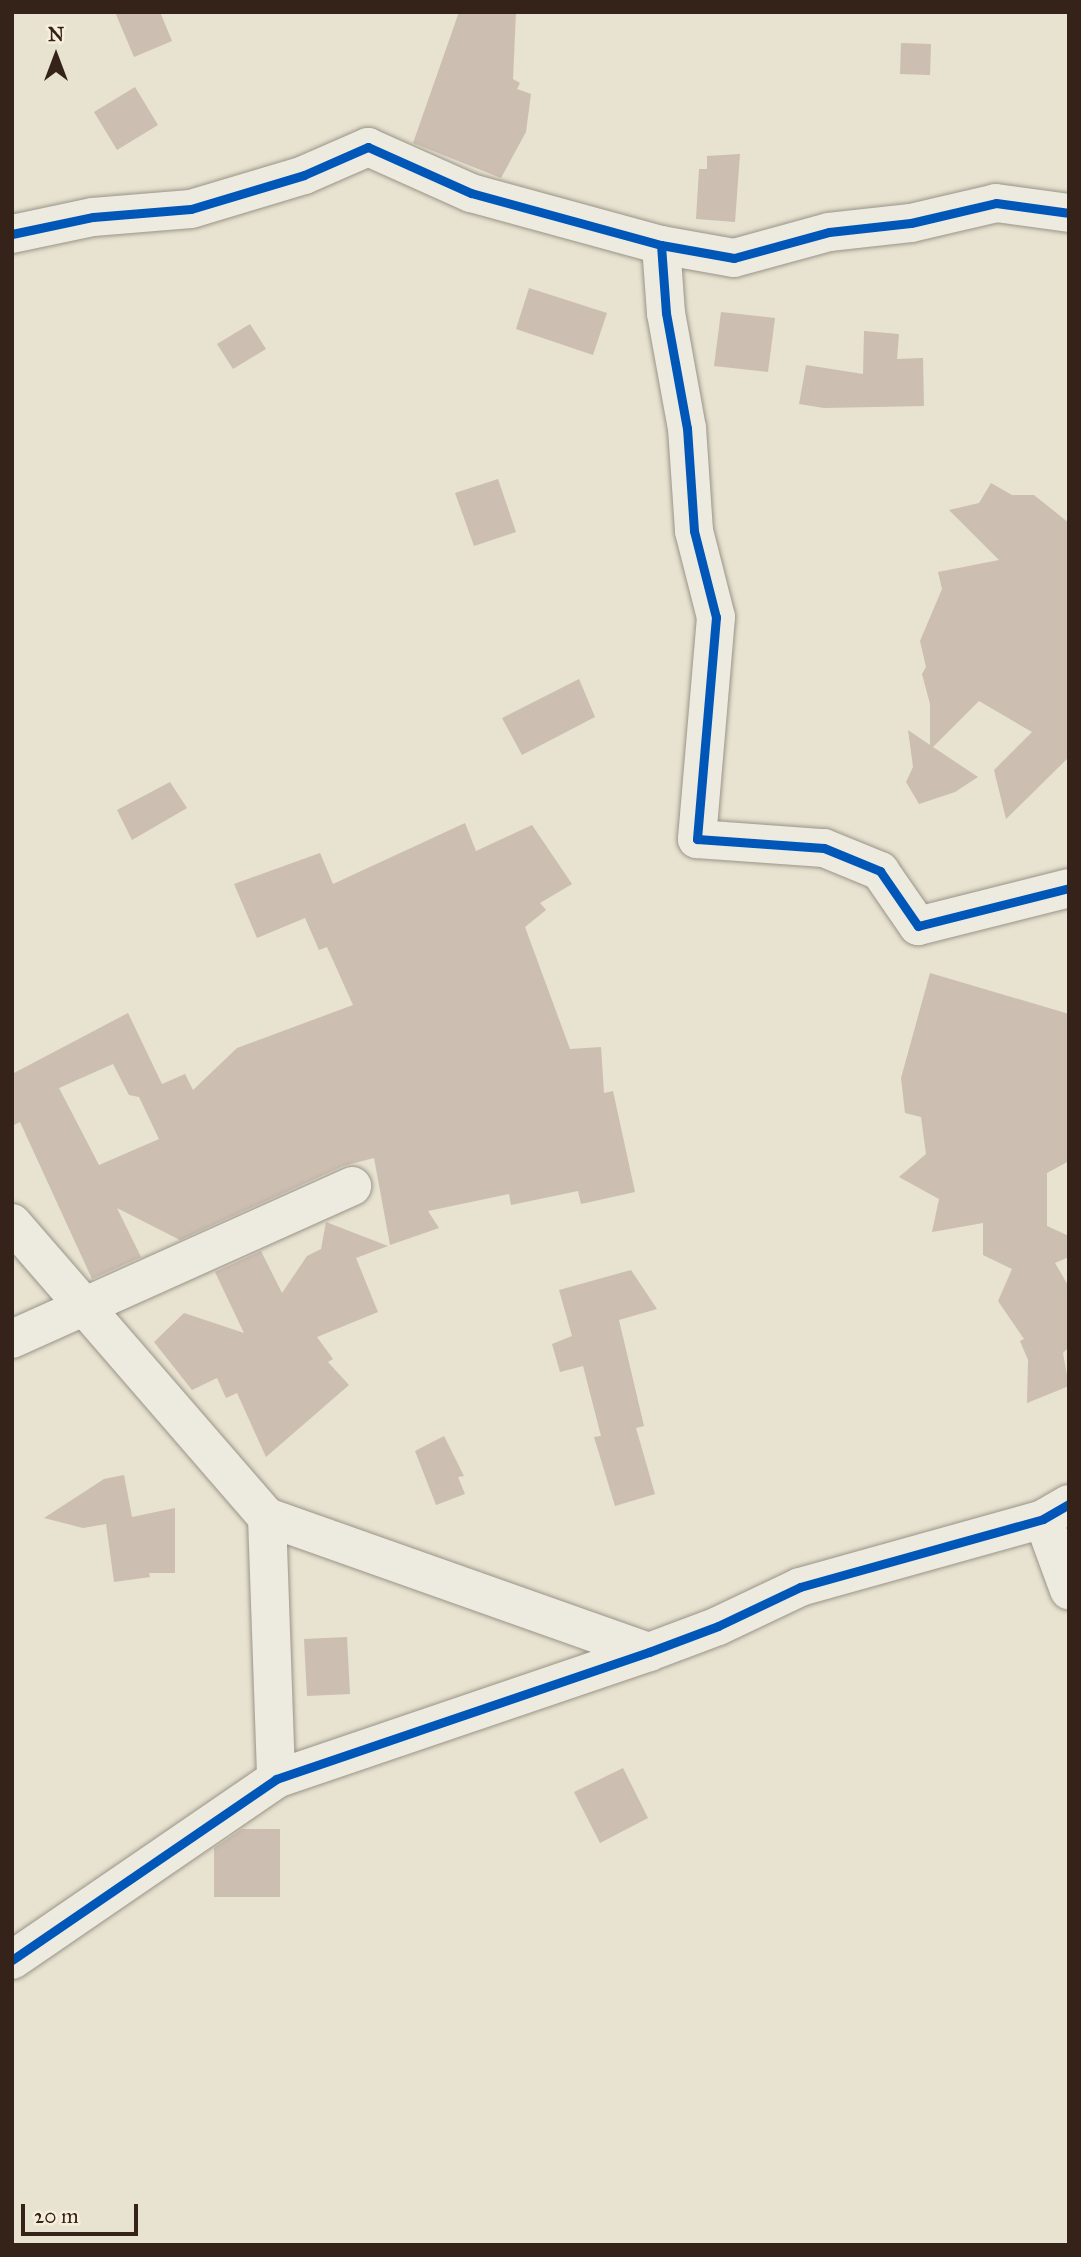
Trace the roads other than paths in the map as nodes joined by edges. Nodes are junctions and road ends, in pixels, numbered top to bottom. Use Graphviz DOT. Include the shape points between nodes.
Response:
graph roads {
  1 [pos="1069,213"];
  2 [pos="12,234"];
  3 [pos="661,246"];
  4 [pos="1069,888"];
  5 [pos="352,1186"];
  6 [pos="12,1223"];
  7 [pos="85,1308"];
  8 [pos="12,1339"];
  9 [pos="1056,1512"];
  10 [pos="267,1517"];
  11 [pos="1069,1590"];
  12 [pos="649,1652"];
  13 [pos="276,1779"];
  14 [pos="12,1960"];
  1 -- 3 [label="street" via="996,204 911,223 829,232 734,258"];
  2 -- 3 [label="street" via="93,217 191,209 303,175 368,147 471,193"];
  3 -- 4 [label="street" via="666,313 687,428 694,531 716,617 697,839 824,848 880,871 918,926"];
  5 -- 7 [label="street"];
  6 -- 7 [label="street"];
  7 -- 8 [label="street"];
  7 -- 10 [label="street"];
  9 -- 11 [label="street"];
  9 -- 12 [label="street" via="800,1587"];
  10 -- 12 [label="street"];
  10 -- 13 [label="street"];
  12 -- 13 [label="street"];
  13 -- 14 [label="street"];
}
